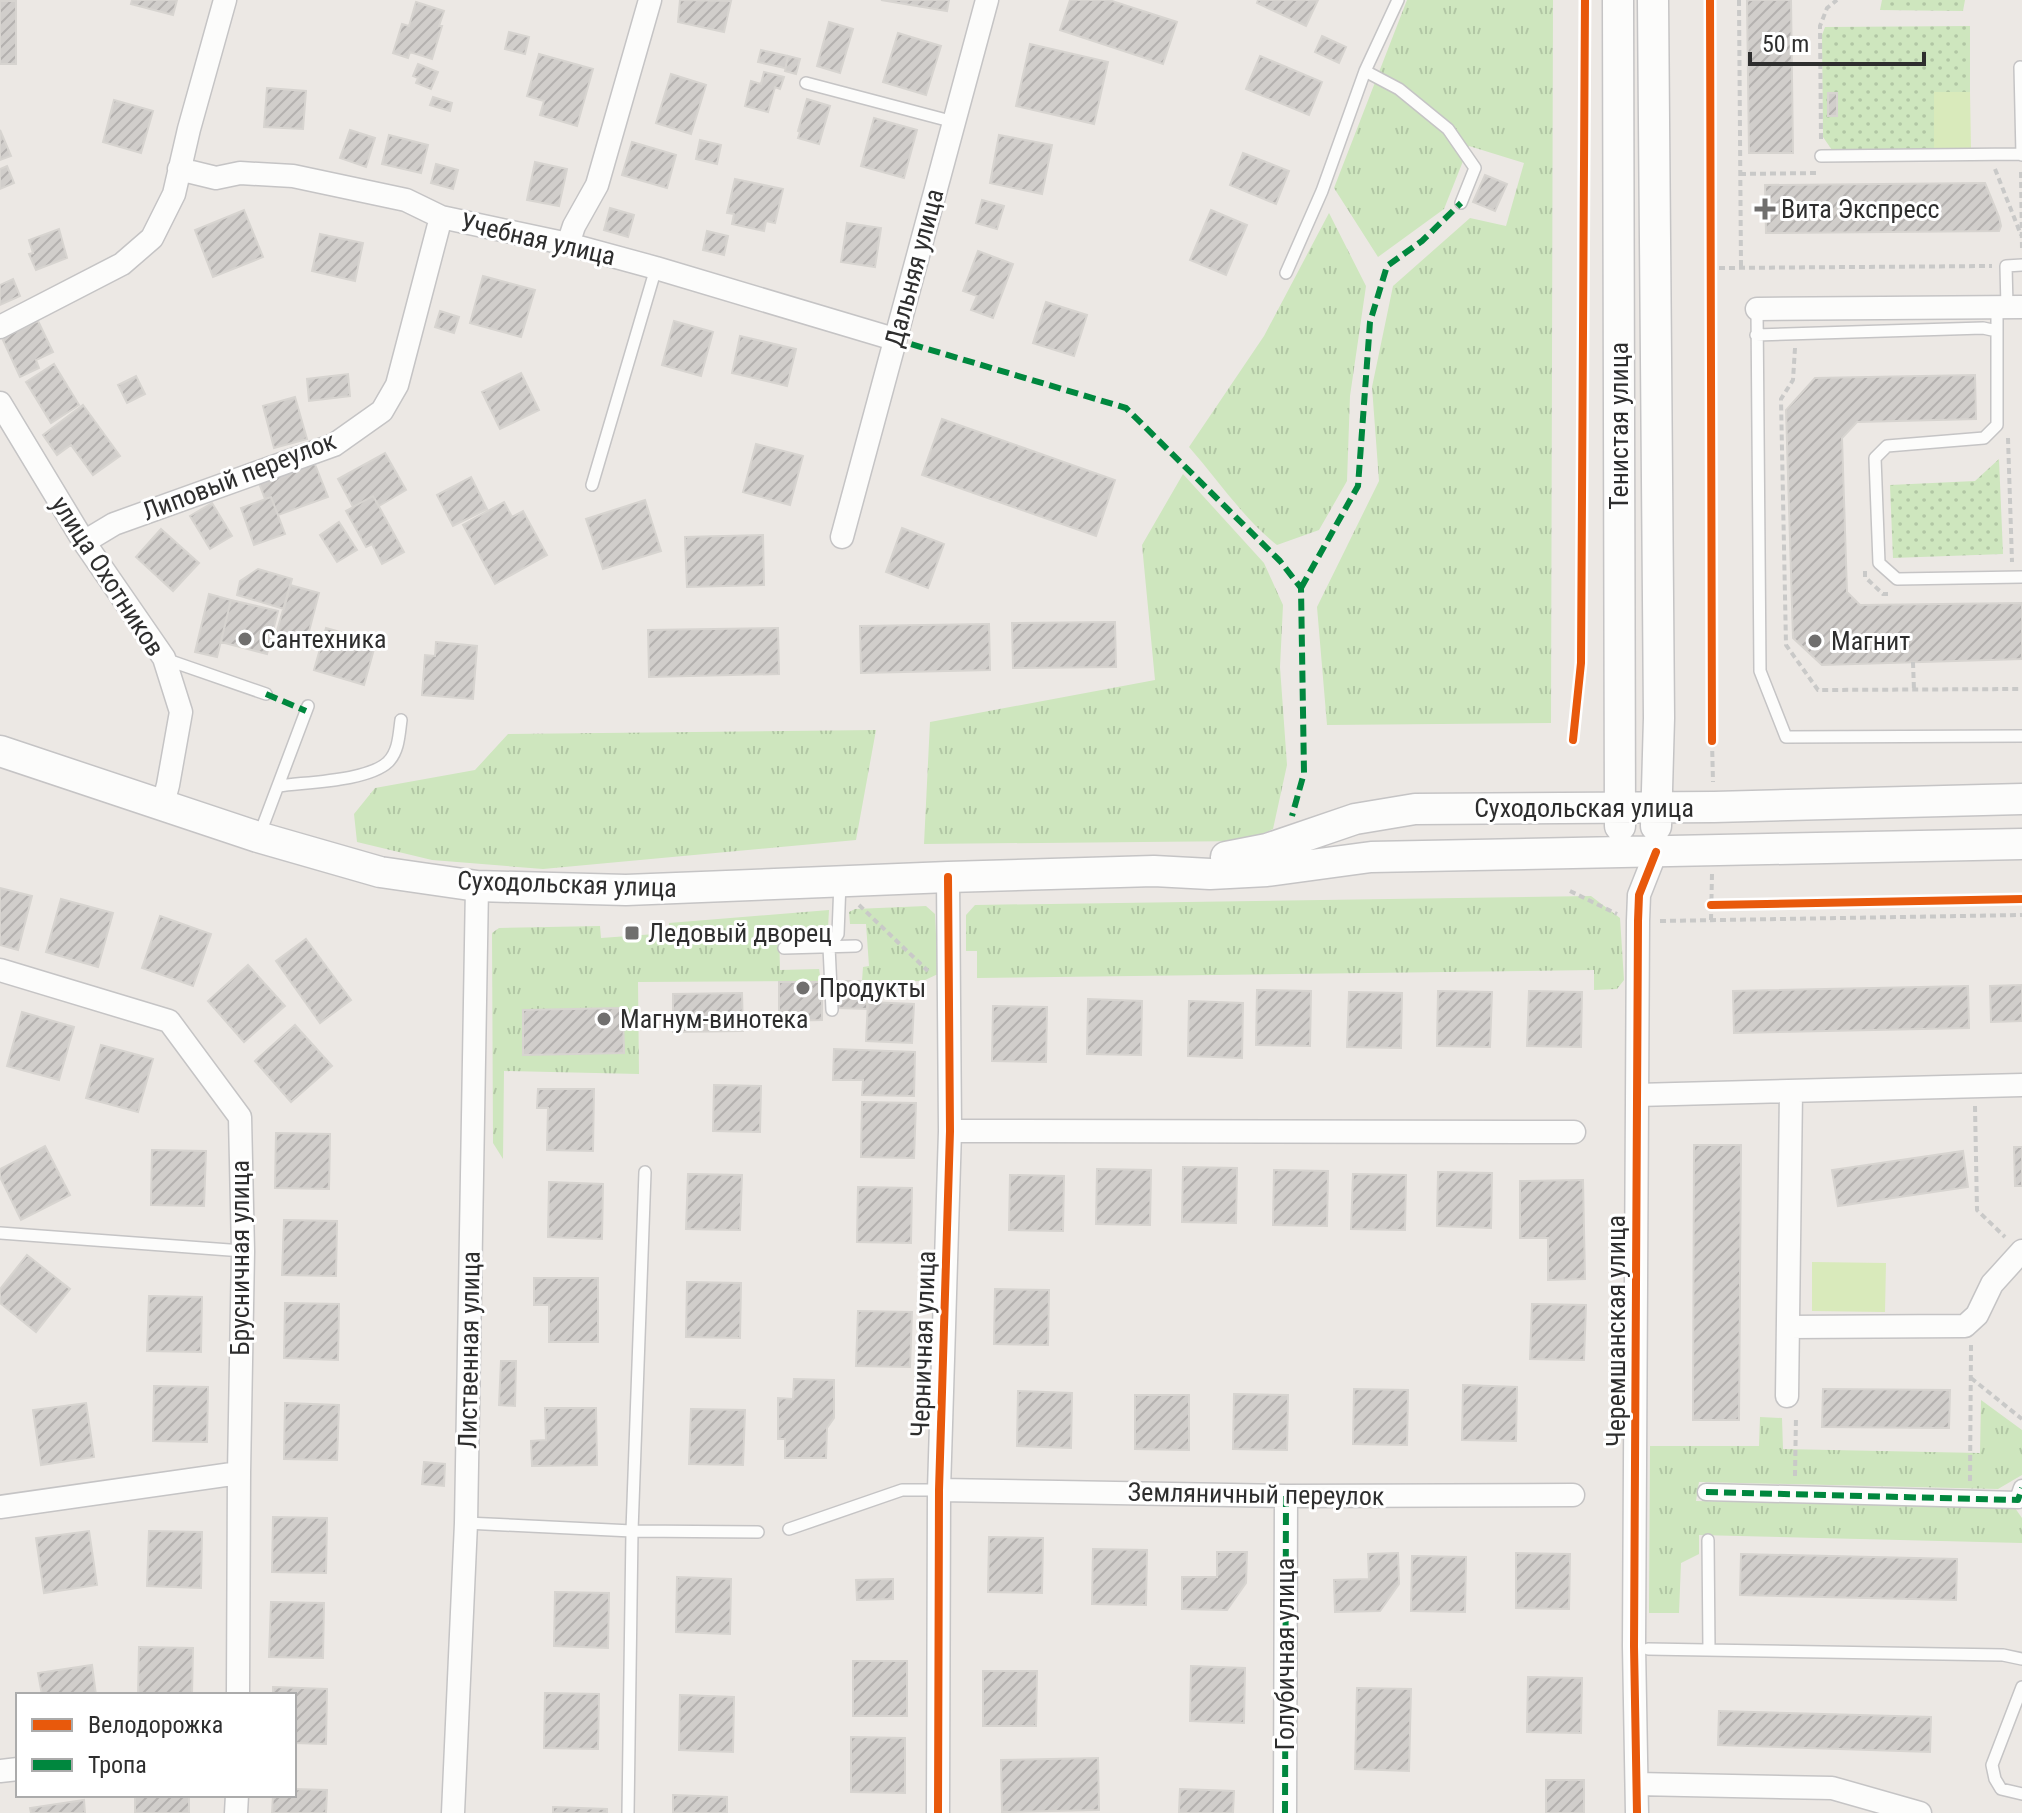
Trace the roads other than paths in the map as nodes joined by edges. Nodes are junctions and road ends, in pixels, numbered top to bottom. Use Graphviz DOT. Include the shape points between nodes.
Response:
graph roads {
  1 [pos="225,0"];
  2 [pos="650,0"];
  3 [pos="987,0"];
  4 [pos="1398,0"];
  5 [pos="1618,0"];
  6 [pos="1653,0"];
  7 [pos="2020,67"];
  8 [pos="1365,71"];
  9 [pos="806,83"];
  10 [pos="954,122"];
  11 [pos="2021,155"];
  12 [pos="1821,156"];
  13 [pos="179,169"];
  14 [pos="1461,203"];
  15 [pos="441,217"];
  16 [pos="568,244"];
  17 [pos="2022,265"];
  18 [pos="656,268"];
  19 [pos="1286,273"];
  20 [pos="2009,307"];
  21 [pos="1757,309"];
  22 [pos="0,327"];
  23 [pos="1997,331"];
  24 [pos="1756,335"];
  25 [pos="894,339"];
  26 [pos="0,403"];
  27 [pos="592,485"];
  28 [pos="842,537"];
  29 [pos="84,542"];
  30 [pos="2017,577"];
  31 [pos="164,658"];
  32 [pos="266,694"];
  33 [pos="308,706"];
  34 [pos="401,720"];
  35 [pos="2022,736"];
  36 [pos="0,751"];
  37 [pos="279,786"];
  38 [pos="2022,799"];
  39 [pos="162,807"];
  40 [pos="1620,807"];
  41 [pos="1657,808"];
  42 [pos="258,837"];
  43 [pos="2022,844"];
  44 [pos="1620,852"];
  45 [pos="1656,852"];
  46 [pos="1154,871"];
  47 [pos="948,877"];
  48 [pos="477,886"];
  49 [pos="849,893"];
  50 [pos="1639,895"];
  51 [pos="856,946"];
  52 [pos="829,947"];
  53 [pos="784,948"];
  54 [pos="0,970"];
  55 [pos="832,1010"];
  56 [pos="2022,1085"];
  57 [pos="1791,1091"];
  58 [pos="1637,1095"];
  59 [pos="950,1131"];
  60 [pos="1574,1132"];
  61 [pos="645,1172"];
  62 [pos="0,1233"];
  63 [pos="243,1251"];
  64 [pos="2022,1252"];
  65 [pos="1788,1327"];
  66 [pos="1787,1396"];
  67 [pos="239,1473"];
  68 [pos="2022,1488"];
  69 [pos="939,1490"];
  70 [pos="1706,1492"];
  71 [pos="1573,1495"];
  72 [pos="1286,1496"];
  73 [pos="0,1507"];
  74 [pos="466,1523"];
  75 [pos="789,1529"];
  76 [pos="632,1531"];
  77 [pos="758,1532"];
  78 [pos="1708,1540"];
  79 [pos="1641,1648"];
  80 [pos="1709,1650"];
  81 [pos="2022,1659"];
  82 [pos="2022,1687"];
  83 [pos="238,1693"];
  84 [pos="1637,1784"];
  85 [pos="2022,1794"];
  86 [pos="453,1813"];
  87 [pos="628,1813"];
  88 [pos="938,1813"];
  89 [pos="1285,1813"];
  90 [pos="1637,1813"];
  91 [pos="1920,1813"];
  1 -- 13 [label="street"];
  2 -- 16 [label="street" via="597,185"];
  3 -- 10 [label="street, Дальняя улица"];
  4 -- 8 [label="lane"];
  5 -- 40 [label="main road, Тенистая улица"];
  6 -- 41 [label="main road, Тенистая улица"];
  7 -- 11 [label="lane"];
  8 -- 14 [label="lane" via="1399,89 1448,129 1475,168"];
  8 -- 19 [label="lane"];
  9 -- 10 [label="lane"];
  10 -- 25 [label="street, Дальняя улица"];
  11 -- 12 [label="lane"];
  13 -- 15 [label="street, Учебная улица" via="216,178 240,173 293,176 406,200"];
  13 -- 22 [label="street" via="174,194 152,238 122,264"];
  15 -- 16 [label="street, Учебная улица"];
  15 -- 29 [label="street, Липовый переулок" via="397,385 382,411 334,445 114,524"];
  16 -- 18 [label="street, Учебная улица"];
  17 -- 20 [label="lane" via="2006,266"];
  18 -- 25 [label="street, Учебная улица"];
  18 -- 27 [label="lane"];
  20 -- 21 [label="street"];
  20 -- 23 [label="lane"];
  21 -- 24 [label="lane"];
  23 -- 24 [label="lane"];
  23 -- 30 [label="lane" via="1997,425 1984,438 1887,446 1875,458 1879,563 1897,579"];
  24 -- 35 [label="lane" via="1760,671 1786,737"];
  25 -- 28 [label="street, Дальняя улица"];
  26 -- 29 [label="street, улица Охотников"];
  29 -- 31 [label="street, улица Охотников"];
  31 -- 32 [label="lane"];
  31 -- 39 [label="street, улица Охотников" via="181,712"];
  33 -- 37 [label="lane"];
  34 -- 37 [label="lane" via="388,762 362,775"];
  36 -- 39 [label="main road, Суходольская улица"];
  37 -- 42 [label="lane"];
  38 -- 41 [label="main road, Суходольская улица"];
  39 -- 42 [label="main road, Суходольская улица"];
  40 -- 41 [label="main road, Суходольская улица"];
  40 -- 44 [label="main road, Тенистая улица"];
  40 -- 46 [label="main road, Суходольская улица" via="1385,813 1267,849"];
  41 -- 45 [label="main road, Тенистая улица"];
  42 -- 48 [label="main road, Суходольская улица" via="380,872"];
  43 -- 45 [label="main road, Суходольская улица"];
  44 -- 45 [label="main road, Суходольская улица"];
  44 -- 46 [label="main road, Суходольская улица" via="1371,857 1210,874"];
  44 -- 50 [label="street, Черемшанская улица"];
  45 -- 50 [label="street, Черемшанская улица"];
  46 -- 47 [label="main road, Суходольская улица"];
  47 -- 49 [label="main road, Суходольская улица"];
  47 -- 59 [label="street, Черничная улица"];
  48 -- 49 [label="main road, Суходольская улица"];
  48 -- 74 [label="street, Лиственная улица"];
  49 -- 52 [label="lane"];
  50 -- 58 [label="street, Черемшанская улица"];
  51 -- 52 [label="lane"];
  52 -- 53 [label="lane"];
  52 -- 55 [label="lane"];
  54 -- 63 [label="street, Брусничная улица" via="169,1021 240,1117"];
  56 -- 57 [label="street"];
  57 -- 58 [label="street"];
  57 -- 65 [label="street"];
  58 -- 79 [label="street, Черемшанская улица"];
  59 -- 60 [label="street"];
  59 -- 69 [label="street, Черничная улица"];
  61 -- 76 [label="lane"];
  62 -- 63 [label="lane"];
  63 -- 67 [label="street, Брусничная улица"];
  64 -- 65 [label="street" via="1992,1284 1977,1315 1965,1326"];
  65 -- 66 [label="street"];
  67 -- 73 [label="street"];
  67 -- 83 [label="street, Брусничная улица"];
  68 -- 70 [label="street" via="2018,1500"];
  69 -- 72 [label="street, Земляничный переулок"];
  69 -- 75 [label="lane" via="902,1490"];
  69 -- 88 [label="street, Черничная улица"];
  71 -- 72 [label="street, Земляничный переулок"];
  72 -- 89 [label="street, Голубичная улица"];
  74 -- 76 [label="lane"];
  74 -- 86 [label="street, Лиственная улица"];
  76 -- 77 [label="lane"];
  76 -- 87 [label="lane"];
  78 -- 80 [label="lane"];
  79 -- 80 [label="lane"];
  79 -- 84 [label="street, Черемшанская улица"];
  80 -- 81 [label="lane"];
  82 -- 85 [label="lane" via="1992,1765 2001,1789"];
  84 -- 90 [label="street, Черемшанская улица"];
  84 -- 91 [label="street" via="1832,1788"];
}
